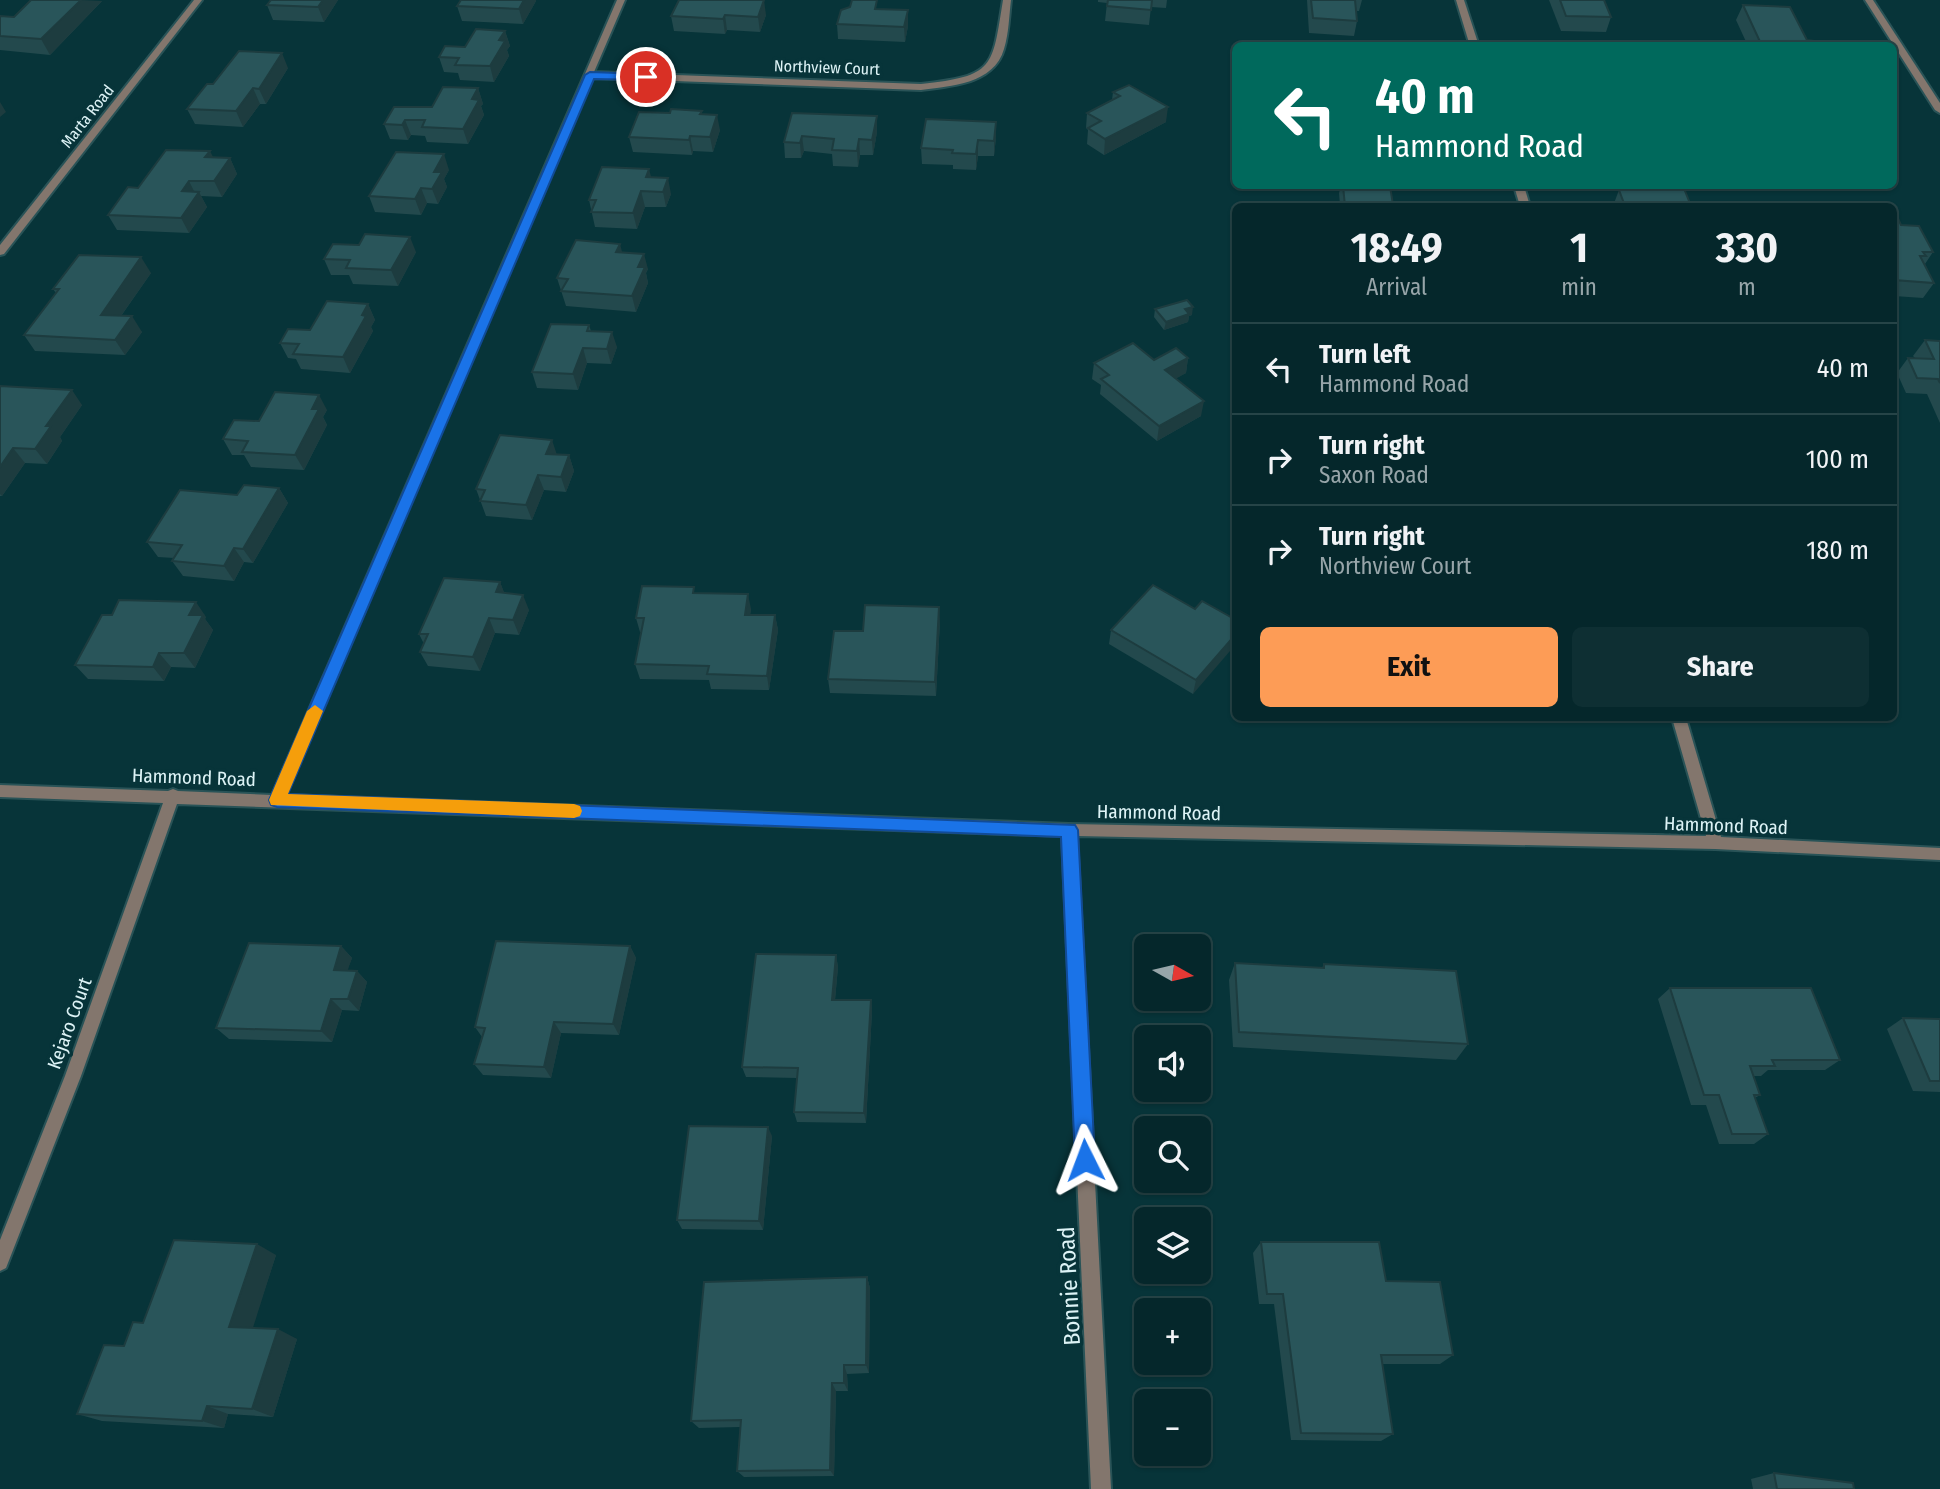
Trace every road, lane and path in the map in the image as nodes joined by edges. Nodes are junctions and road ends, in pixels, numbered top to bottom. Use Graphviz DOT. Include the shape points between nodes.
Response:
graph roads {
  1 [pos="198,0"];
  2 [pos="621,0"];
  3 [pos="1007,0"];
  4 [pos="1460,0"];
  5 [pos="1869,0"];
  6 [pos="1474,42"];
  7 [pos="1896,42"];
  8 [pos="1897,43"];
  9 [pos="590,75"];
  10 [pos="1940,110"];
  11 [pos="0,252"];
  12 [pos="1680,721"];
  13 [pos="0,790"];
  14 [pos="173,795"];
  15 [pos="277,800"];
  16 [pos="1069,830"];
  17 [pos="1715,843"];
  18 [pos="1940,854"];
  19 [pos="0,1262"];
  20 [pos="1101,1489"];
  1 -- 11 [label="street, Marta Road"];
  2 -- 9 [label="street"];
  3 -- 9 [label="street, Northview Court" via="998,55 986,70 962,82 920,87"];
  4 -- 6 [label="street"];
  5 -- 7 [label="street"];
  8 -- 10 [label="street"];
  9 -- 15 [label="street"];
  12 -- 17 [label="street"];
  13 -- 14 [label="street, Hammond Road"];
  14 -- 15 [label="street, Hammond Road"];
  14 -- 19 [label="street, Kejaro Court" via="73,1076"];
  15 -- 16 [label="street, Hammond Road"];
  16 -- 17 [label="street, Hammond Road"];
  16 -- 20 [label="street, Bonnie Road"];
  17 -- 18 [label="street, Hammond Road"];
}
